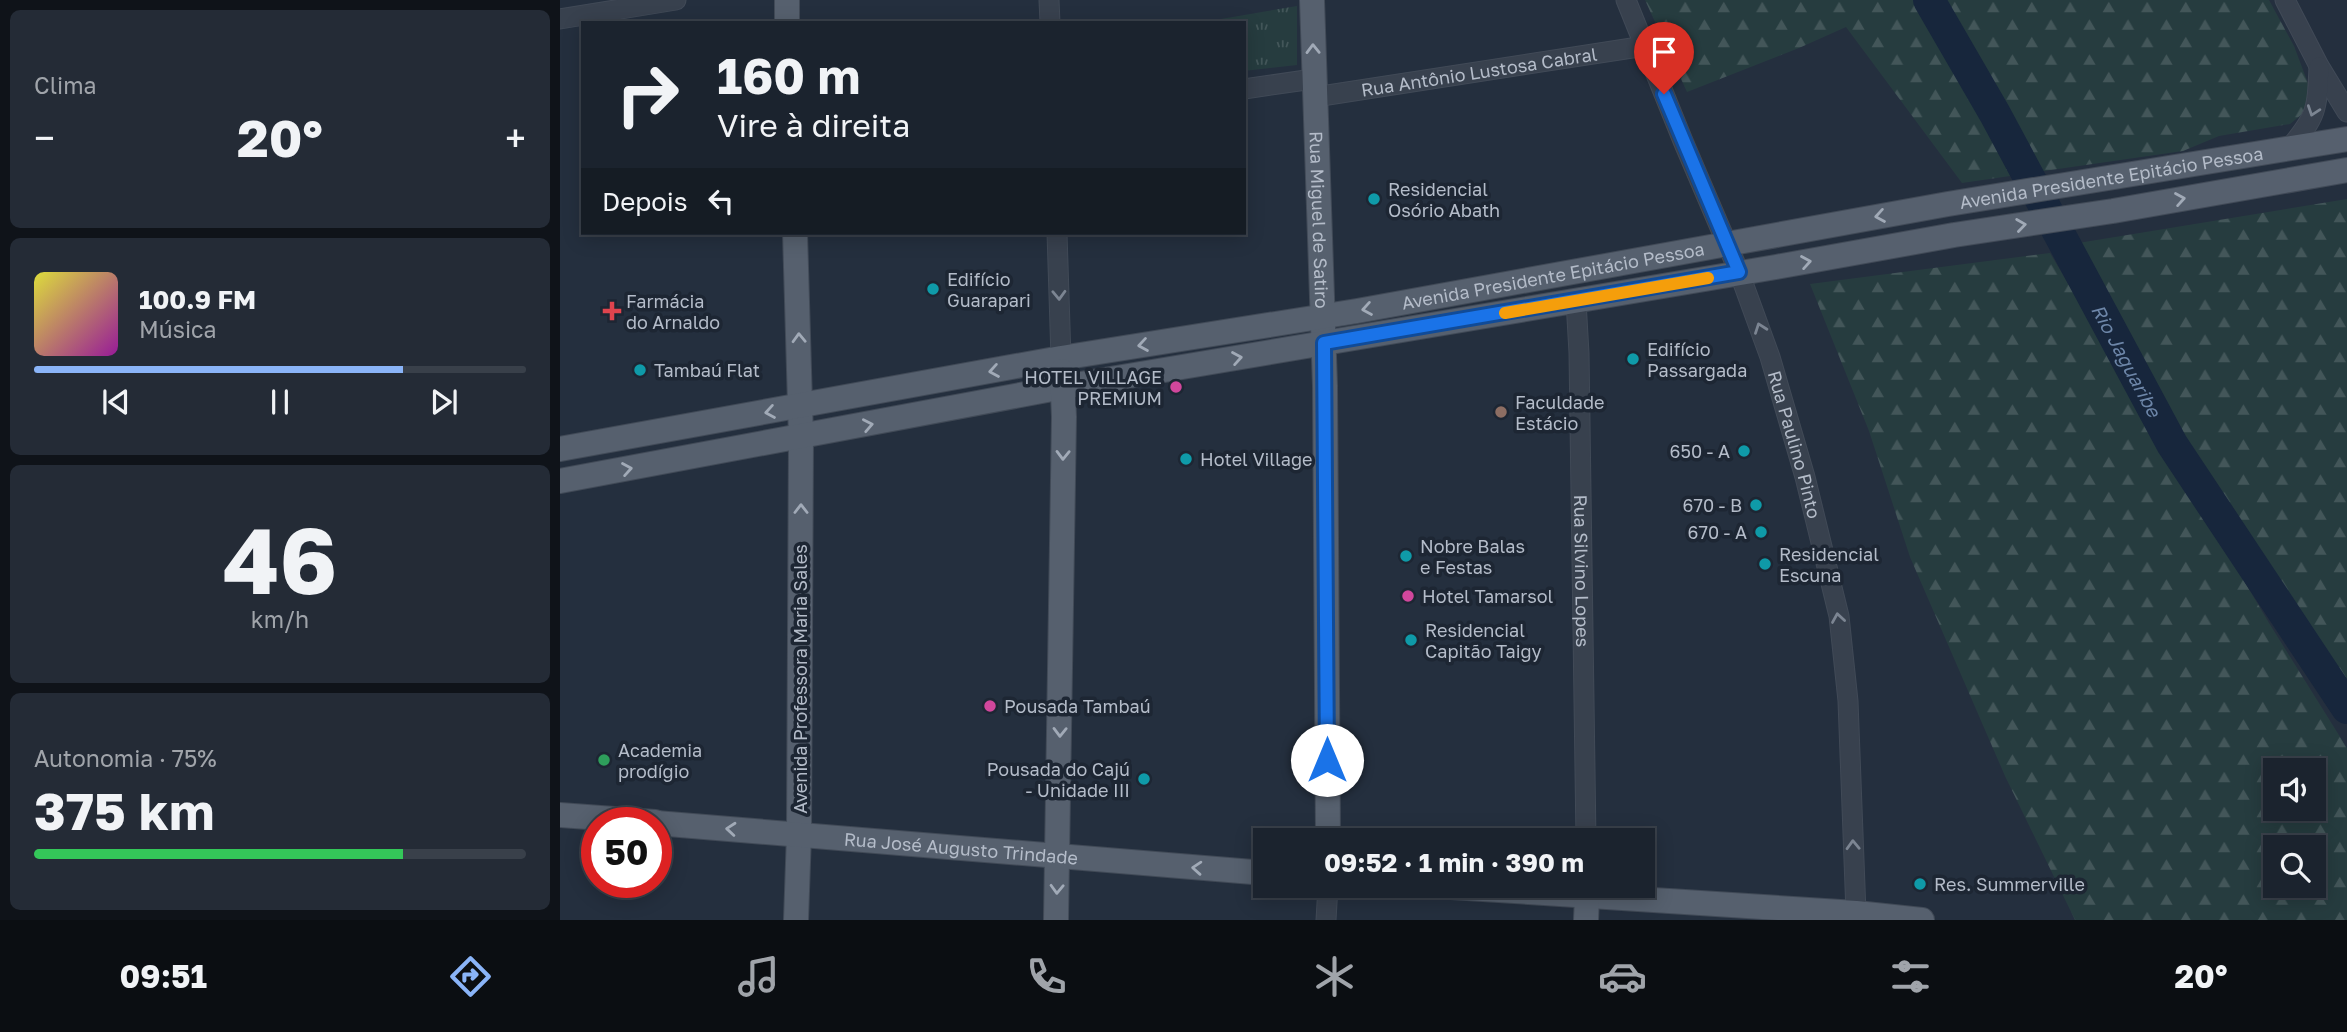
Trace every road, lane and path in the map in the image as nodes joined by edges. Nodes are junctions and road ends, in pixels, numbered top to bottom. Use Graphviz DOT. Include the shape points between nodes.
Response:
graph roads {
  1 [pos="676,0"];
  2 [pos="787,0"];
  3 [pos="1049,0"];
  4 [pos="1312,0"];
  5 [pos="1626,0"];
  6 [pos="2286,0"];
  7 [pos="560,19"];
  8 [pos="788,21"];
  9 [pos="1049,21"];
  10 [pos="1645,46"];
  11 [pos="2319,66"];
  12 [pos="1314,88"];
  13 [pos="1246,89"];
  14 [pos="2347,112"];
  15 [pos="2347,139"];
  16 [pos="2289,149"];
  17 [pos="2347,170"];
  18 [pos="795,235"];
  19 [pos="1057,235"];
  20 [pos="1726,245"];
  21 [pos="1739,272"];
  22 [pos="1576,301"];
  23 [pos="1321,317"];
  24 [pos="1324,343"];
  25 [pos="1061,358"];
  26 [pos="1063,387"];
  27 [pos="801,406"];
  28 [pos="801,438"];
  29 [pos="560,449"];
  30 [pos="560,481"];
  31 [pos="560,815"];
  32 [pos="581,817"];
  33 [pos="672,824"];
  34 [pos="1328,828"];
  35 [pos="1586,828"];
  36 [pos="799,834"];
  37 [pos="1058,857"];
  38 [pos="1253,872"];
  39 [pos="1327,898"];
  40 [pos="1565,898"];
  41 [pos="1587,900"];
  42 [pos="1855,916"];
  43 [pos="796,920"];
  44 [pos="1056,920"];
  45 [pos="1326,920"];
  46 [pos="1922,920"];
  1 -- 7 [label="street"];
  2 -- 8 [label="main road"];
  3 -- 9 [label="street"];
  12 -- 4 [label="main road, Rua Miguel de Satiro, one-way"];
  5 -- 10 [label="street, Rua Paulino Pinto"];
  6 -- 11 [label="street"];
  10 -- 12 [label="street, Rua Antônio Lustosa Cabral"];
  10 -- 20 [label="street, Rua Paulino Pinto"];
  11 -- 14 [label="street"];
  11 -- 16 [label="street, one-way" via="2317,107"];
  12 -- 13 [label="street, Rua Antônio Lustosa Cabral"];
  12 -- 23 [label="main road, Rua Miguel de Satiro"];
  15 -- 16 [label="main road, Avenida Presidente Epitácio Pessoa"];
  16 -- 20 [label="main road, Avenida Presidente Epitácio Pessoa, one-way"];
  21 -- 17 [label="main road, Avenida Presidente Epitácio Pessoa, one-way"];
  27 -- 18 [label="main road, one-way"];
  19 -- 25 [label="street, one-way"];
  20 -- 21 [label="street, Rua Paulino Pinto"];
  20 -- 23 [label="main road, Avenida Presidente Epitácio Pessoa, one-way"];
  21 -- 22 [label="main road, Avenida Presidente Epitácio Pessoa"];
  42 -- 21 [label="street, Rua Paulino Pinto, one-way" via="1848,701 1839,615 1774,368"];
  22 -- 24 [label="main road, Avenida Presidente Epitácio Pessoa"];
  22 -- 35 [label="street, Rua Silvino Lopes"];
  23 -- 24 [label="main road, Rua Miguel de Satiro"];
  23 -- 25 [label="main road, Avenida Presidente Epitácio Pessoa, one-way"];
  26 -- 24 [label="main road, Avenida Presidente Epitácio Pessoa, one-way"];
  24 -- 34 [label="main road, Rua Miguel de Satiro"];
  25 -- 26 [label="main road"];
  25 -- 27 [label="main road, Avenida Presidente Epitácio Pessoa, one-way"];
  28 -- 26 [label="main road, Avenida Presidente Epitácio Pessoa, one-way"];
  26 -- 37 [label="main road, one-way"];
  27 -- 28 [label="main road"];
  27 -- 29 [label="main road, Avenida Presidente Epitácio Pessoa, one-way"];
  30 -- 28 [label="main road, Avenida Presidente Epitácio Pessoa, one-way"];
  36 -- 28 [label="main road, Avenida Professora Maria Sales, one-way"];
  31 -- 32 [label="main road, Rua José Augusto Trindade"];
  36 -- 33 [label="main road, Rua José Augusto Trindade, one-way"];
  36 -- 37 [label="main road, Rua José Augusto Trindade"];
  36 -- 43 [label="main road, Avenida Professora Maria Sales"];
  38 -- 37 [label="main road, Rua José Augusto Trindade, one-way"];
  37 -- 44 [label="main road, one-way"];
  39 -- 45 [label="street"];
  40 -- 41 [label="main road"];
  41 -- 42 [label="main road"];
  42 -- 46 [label="main road"];
}
